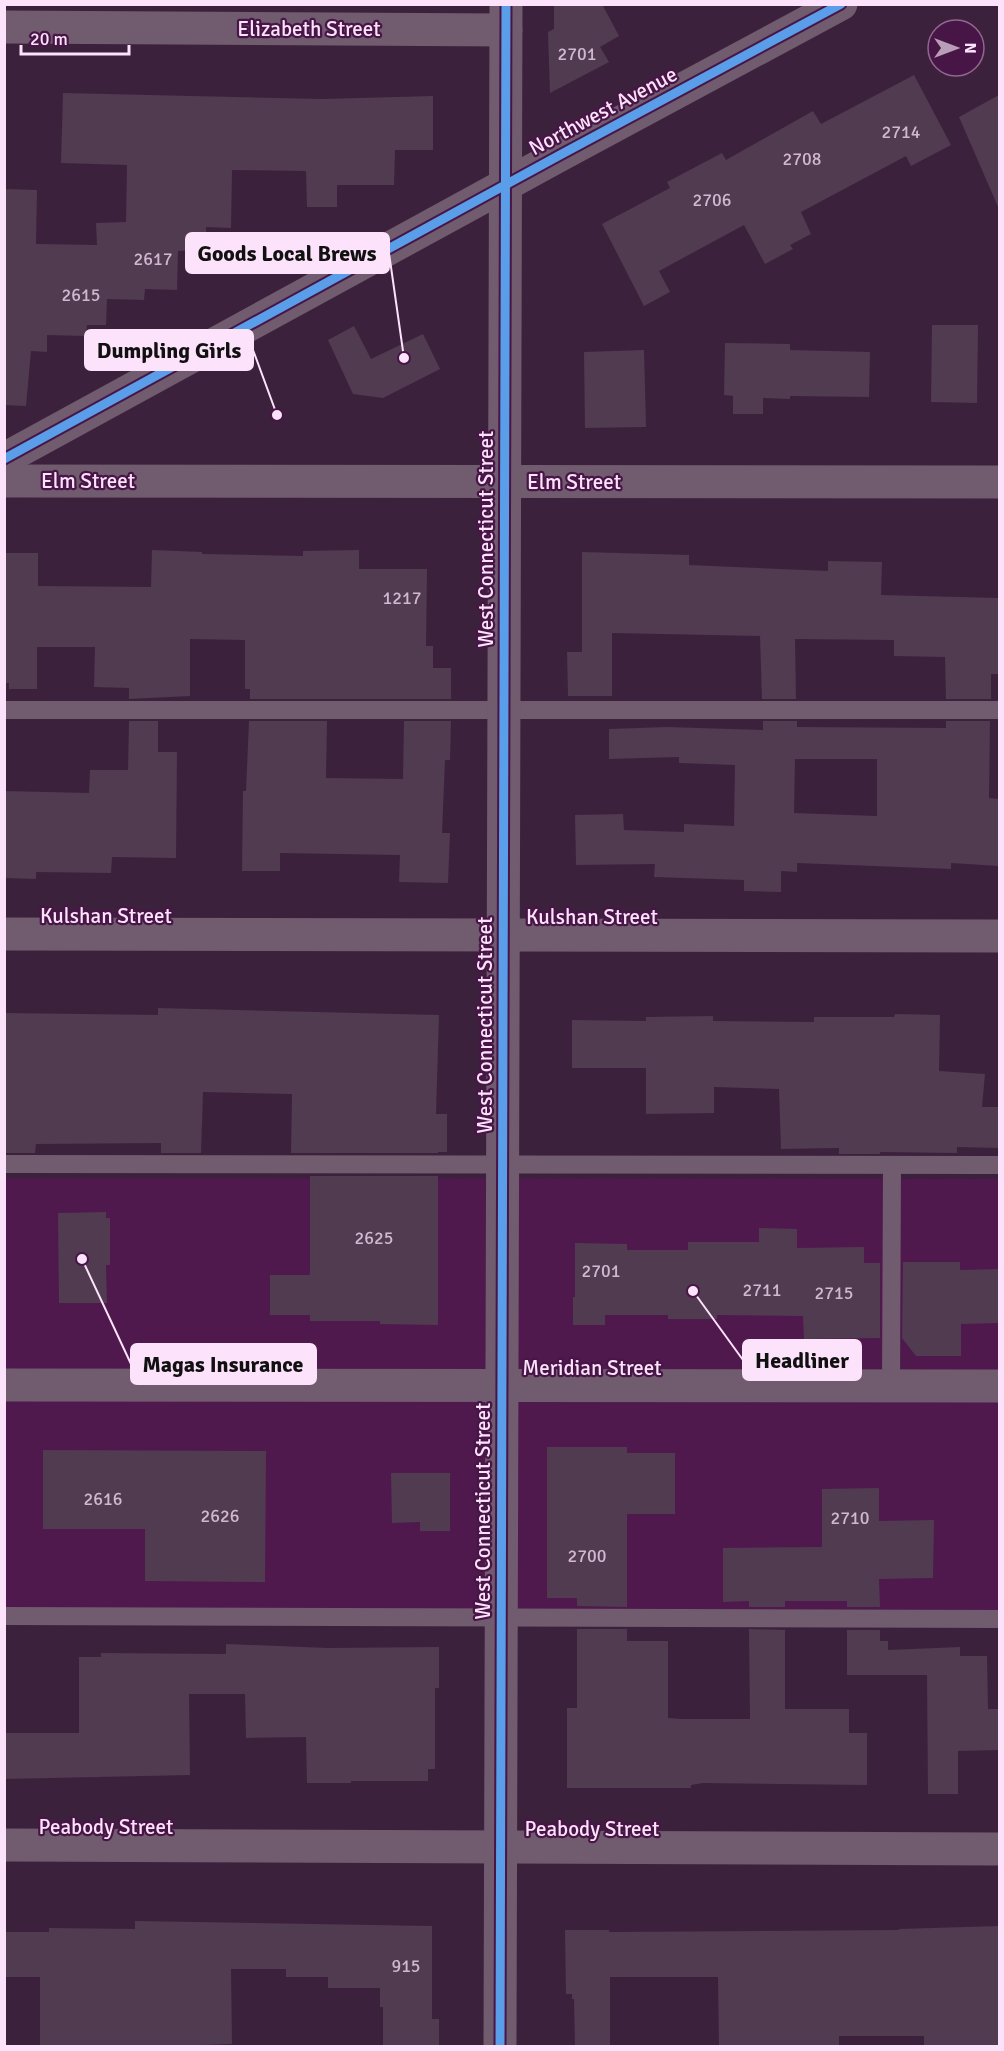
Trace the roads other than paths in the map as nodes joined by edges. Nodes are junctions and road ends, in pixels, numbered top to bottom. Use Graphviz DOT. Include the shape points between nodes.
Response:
graph roads {
  1 [pos="841,4"];
  2 [pos="506,17"];
  3 [pos="4,27"];
  4 [pos="506,185"];
  5 [pos="4,459"];
  6 [pos="4,481"];
  7 [pos="504,482"];
  8 [pos="999,482"];
  9 [pos="4,710"];
  10 [pos="504,710"];
  11 [pos="999,710"];
  12 [pos="4,934"];
  13 [pos="503,935"];
  14 [pos="999,936"];
  15 [pos="4,1164"];
  16 [pos="502,1164"];
  17 [pos="892,1165"];
  18 [pos="999,1165"];
  19 [pos="4,1385"];
  20 [pos="501,1386"];
  21 [pos="891,1386"];
  22 [pos="999,1386"];
  23 [pos="4,1616"];
  24 [pos="501,1618"];
  25 [pos="999,1619"];
  26 [pos="4,1845"];
  27 [pos="501,1847"];
  28 [pos="999,1849"];
  29 [pos="500,2046"];
  1 -- 4 [label="street, Northwest Avenue"];
  2 -- 3 [label="street, Elizabeth Street"];
  2 -- 4 [label="street, West Connecticut Street"];
  4 -- 5 [label="street, Northwest Avenue"];
  4 -- 7 [label="street, West Connecticut Street"];
  6 -- 7 [label="street, Elm Street"];
  7 -- 8 [label="street, Elm Street"];
  7 -- 10 [label="street, West Connecticut Street"];
  9 -- 10 [label="lane"];
  10 -- 11 [label="lane"];
  10 -- 13 [label="street, West Connecticut Street"];
  12 -- 13 [label="street, Kulshan Street"];
  13 -- 14 [label="street, Kulshan Street"];
  13 -- 16 [label="street, West Connecticut Street"];
  15 -- 16 [label="lane"];
  16 -- 17 [label="lane"];
  16 -- 20 [label="street, West Connecticut Street"];
  17 -- 18 [label="lane"];
  17 -- 21 [label="lane"];
  19 -- 20 [label="street, Meridian Street"];
  20 -- 21 [label="street, Meridian Street"];
  20 -- 24 [label="street, West Connecticut Street"];
  21 -- 22 [label="street, Meridian Street"];
  23 -- 24 [label="lane"];
  24 -- 25 [label="lane"];
  24 -- 27 [label="street, West Connecticut Street"];
  26 -- 27 [label="street, Peabody Street"];
  27 -- 28 [label="street, Peabody Street"];
  27 -- 29 [label="street, West Connecticut Street"];
}
